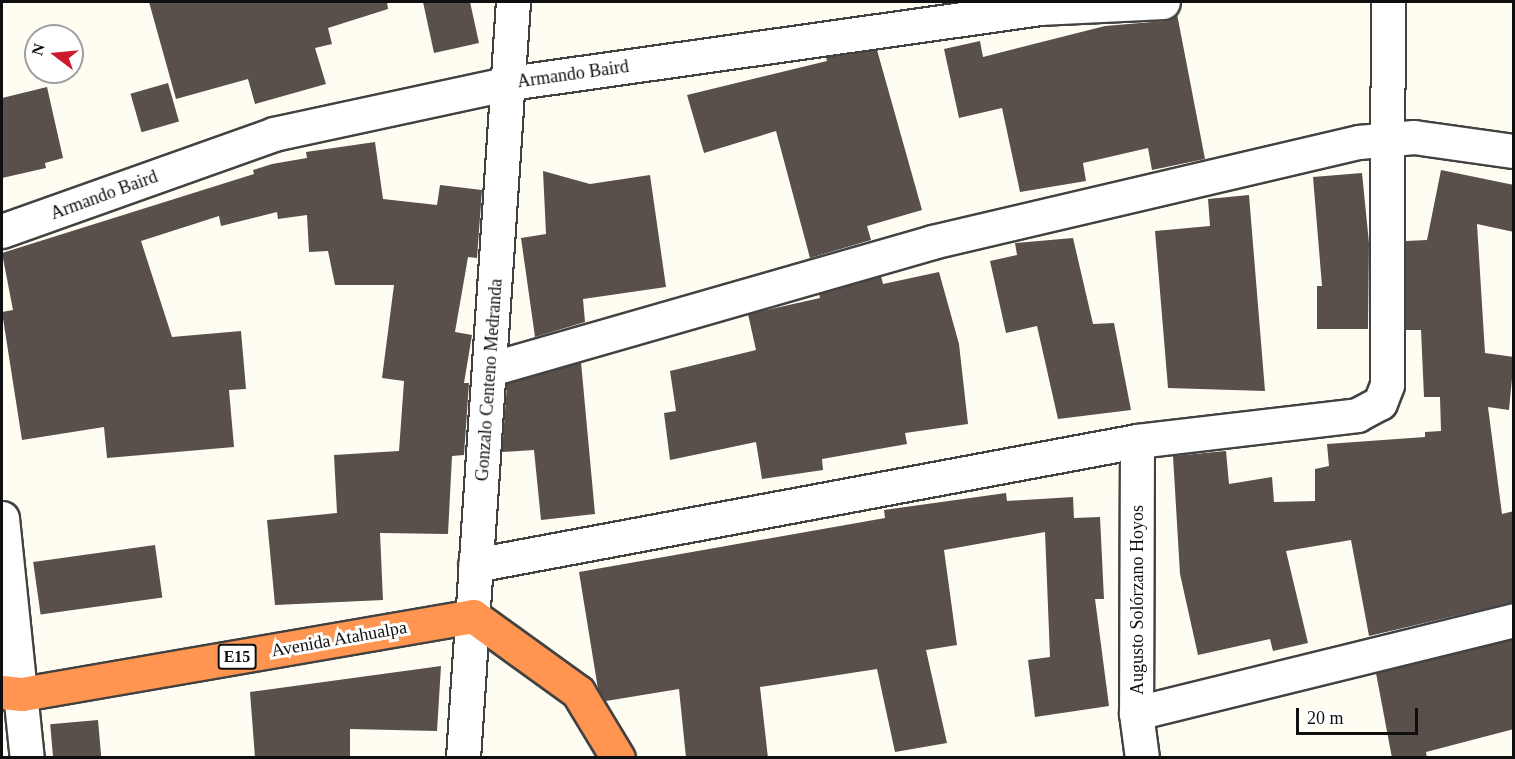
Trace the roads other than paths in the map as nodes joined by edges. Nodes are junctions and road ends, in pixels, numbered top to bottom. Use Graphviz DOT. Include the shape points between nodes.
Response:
graph roads {
  1 [pos="513,2"];
  2 [pos="1163,2"];
  3 [pos="1388,2"];
  4 [pos="510,83"];
  5 [pos="1388,137"];
  6 [pos="1514,151"];
  7 [pos="2,231"];
  8 [pos="490,369"];
  9 [pos="1137,441"];
  10 [pos="2,518"];
  11 [pos="475,565"];
  12 [pos="473,616"];
  13 [pos="1514,620"];
  14 [pos="12,693"];
  15 [pos="1136,713"];
  16 [pos="27,758"];
  17 [pos="463,758"];
  18 [pos="618,758"];
  19 [pos="1142,758"];
  1 -- 4 [label="street, Gonzalo Centeno Medranda"];
  2 -- 4 [label="street, Armando Baird" via="1040,8"];
  3 -- 5 [label="street"];
  4 -- 7 [label="street, Armando Baird" via="274,134"];
  4 -- 8 [label="street, Gonzalo Centeno Medranda"];
  5 -- 6 [label="street"];
  5 -- 8 [label="street" via="932,242"];
  5 -- 9 [label="street" via="1387,385 1380,403 1357,415"];
  8 -- 11 [label="street, Gonzalo Centeno Medranda"];
  9 -- 11 [label="street"];
  9 -- 15 [label="street, Augusto Solórzano Hoyos"];
  10 -- 14 [label="street"];
  11 -- 12 [label="street, Gonzalo Centeno Medranda"];
  12 -- 14 [label="highway, Avenida Atahualpa / E15"];
  12 -- 17 [label="street, Gonzalo Centeno Medranda"];
  12 -- 18 [label="highway" via="578,692"];
  13 -- 15 [label="street"];
  14 -- 16 [label="street"];
  15 -- 19 [label="street, Augusto Solórzano Hoyos"];
}
